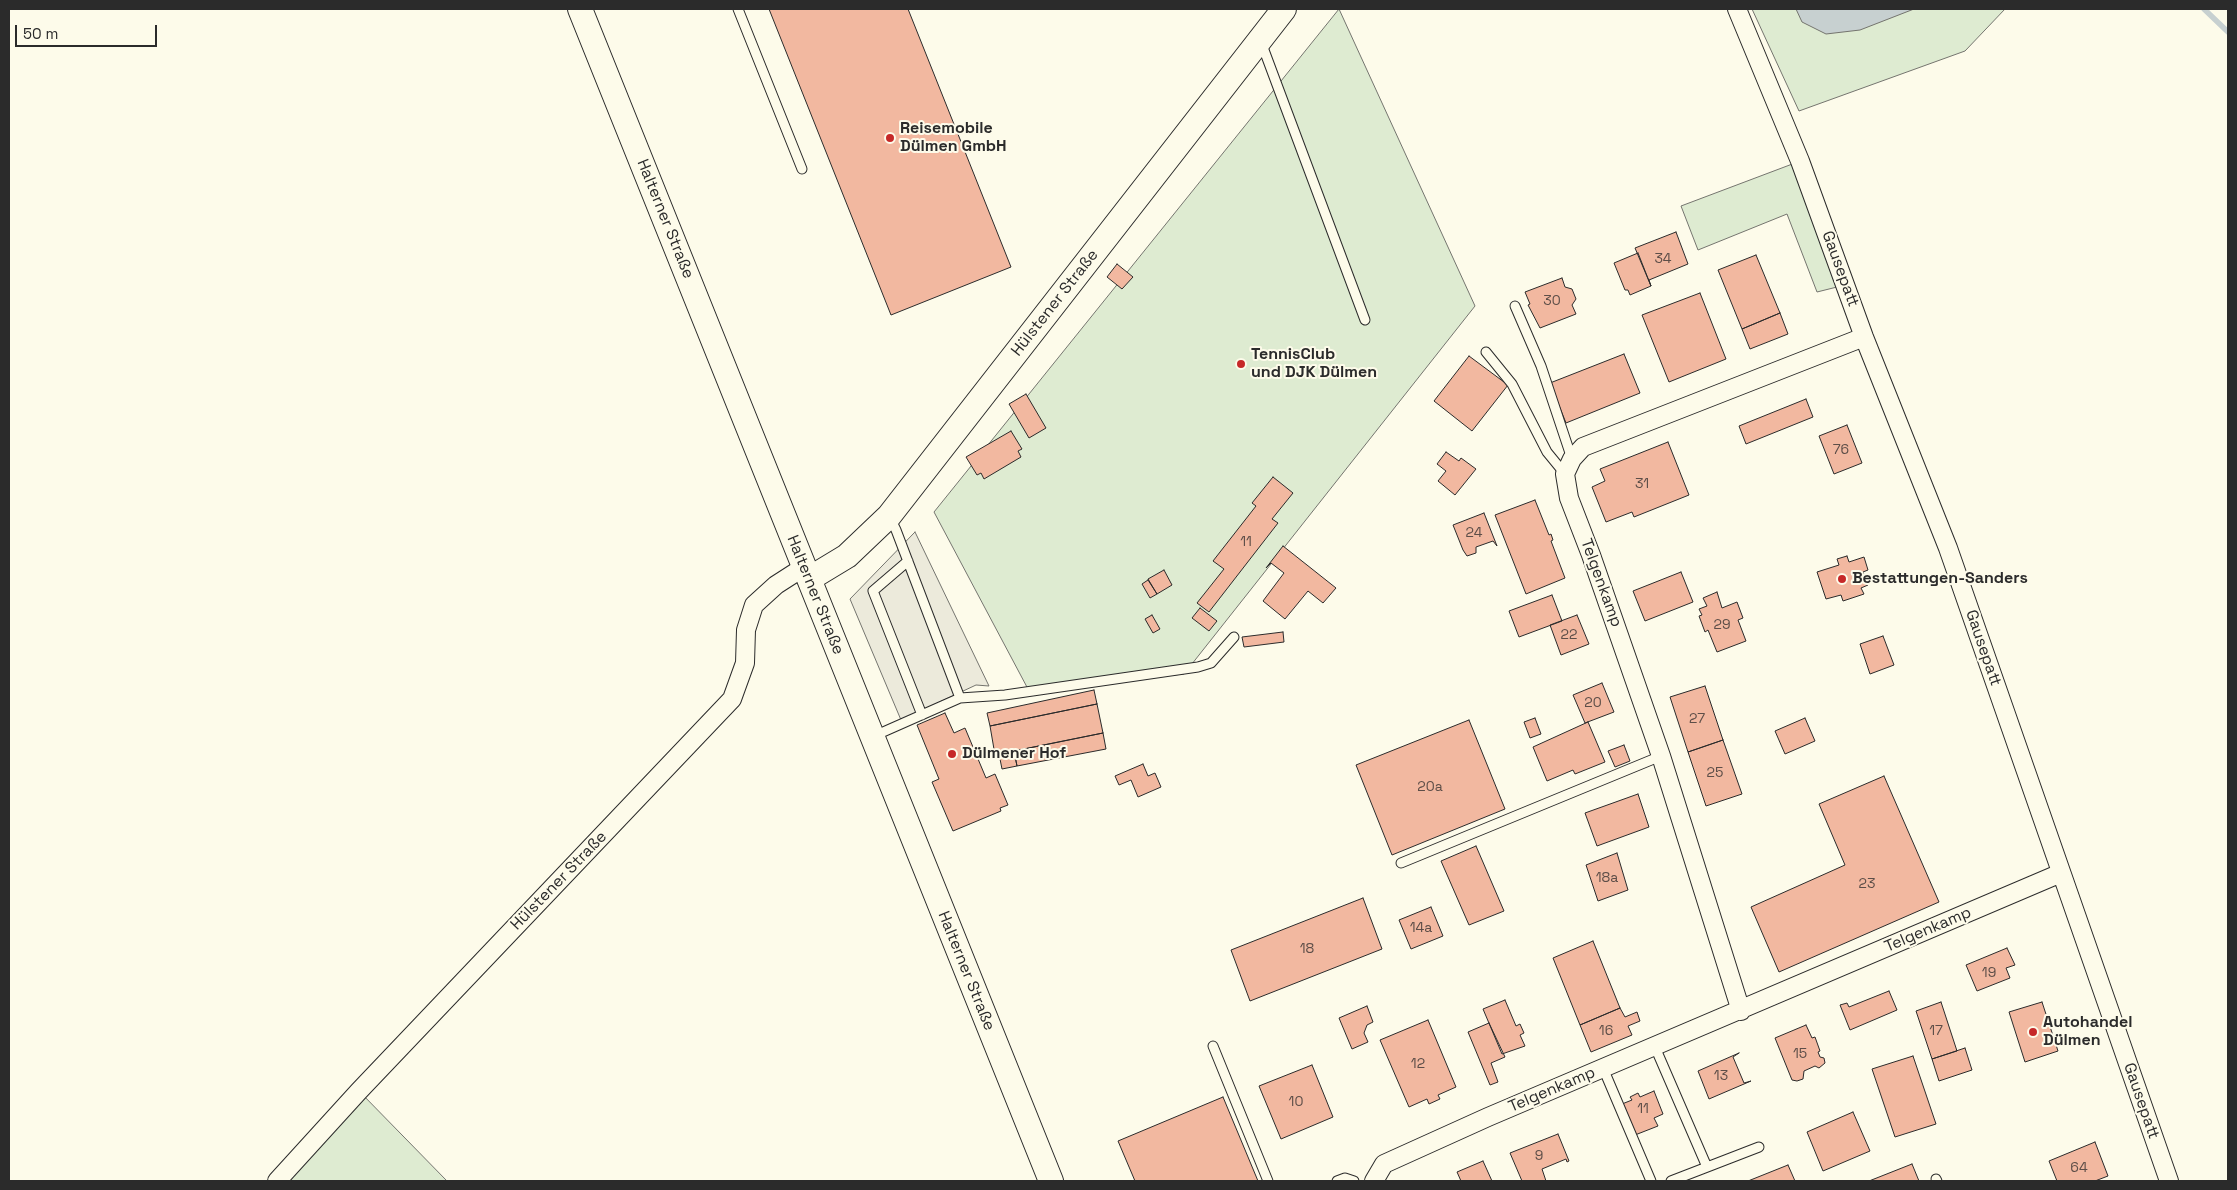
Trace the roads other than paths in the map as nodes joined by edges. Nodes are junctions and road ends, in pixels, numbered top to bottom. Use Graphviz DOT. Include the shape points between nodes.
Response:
graph roads {
  1 [pos="580,9"];
  2 [pos="738,9"];
  3 [pos="1284,9"];
  4 [pos="1737,9"];
  5 [pos="1260,39"];
  6 [pos="802,169"];
  7 [pos="1515,306"];
  8 [pos="1365,320"];
  9 [pos="1864,336"];
  10 [pos="1486,352"];
  11 [pos="1569,466"];
  12 [pos="889,516"];
  13 [pos="908,561"];
  14 [pos="806,573"];
  15 [pos="1234,637"];
  16 [pos="960,698"];
  17 [pos="922,716"];
  18 [pos="872,737"];
  19 [pos="1661,756"];
  20 [pos="1401,863"];
  21 [pos="2061,873"];
  22 [pos="1741,1011"];
  23 [pos="1213,1046"];
  24 [pos="1655,1047"];
  25 [pos="1604,1068"];
  26 [pos="1759,1147"];
  27 [pos="1708,1167"];
  28 [pos="277,1181"];
  29 [pos="1051,1181"];
  30 [pos="1268,1181"];
  31 [pos="1337,1181"];
  32 [pos="1354,1181"];
  33 [pos="1374,1181"];
  34 [pos="1651,1181"];
  35 [pos="1671,1181"];
  36 [pos="2169,1181"];
  1 -- 14 [label="main road, Halterner Straße"];
  2 -- 6 [label="lane"];
  3 -- 5 [label="main road, Hülstener Straße"];
  4 -- 9 [label="street, Gausepatt" via="1818,206"];
  5 -- 8 [label="lane"];
  5 -- 12 [label="main road, Hülstener Straße"];
  7 -- 11 [label="lane" via="1541,366"];
  9 -- 11 [label="street" via="1583,447"];
  9 -- 21 [label="street, Gausepatt" via="1948,548"];
  10 -- 11 [label="lane" via="1512,384 1547,452"];
  11 -- 19 [label="street, Telgenkamp" via="1569,498 1592,554"];
  12 -- 13 [label="lane"];
  12 -- 14 [label="main road, Hülstener Straße" via="847,556"];
  13 -- 16 [label="lane"];
  13 -- 17 [label="lane" via="873,591"];
  14 -- 18 [label="main road, Halterner Straße"];
  14 -- 28 [label="street, Hülstener Straße" via="776,585 754,605 746,630 745,663 732,699"];
  15 -- 16 [label="lane" via="1211,663 1198,667 1005,695"];
  16 -- 17 [label="lane"];
  17 -- 18 [label="lane"];
  18 -- 29 [label="main road, Halterner Straße"];
  19 -- 20 [label="lane"];
  19 -- 22 [label="street, Telgenkamp"];
  21 -- 22 [label="street, Telgenkamp"];
  21 -- 36 [label="street, Gausepatt"];
  22 -- 24 [label="street, Telgenkamp"];
  23 -- 30 [label="lane"];
  24 -- 25 [label="street, Telgenkamp"];
  24 -- 27 [label="lane"];
  25 -- 33 [label="street, Telgenkamp" via="1384,1164"];
  25 -- 34 [label="lane"];
  26 -- 27 [label="lane"];
  27 -- 35 [label="lane"];
  31 -- 32 [label="lane" via="1344,1178"];
}
